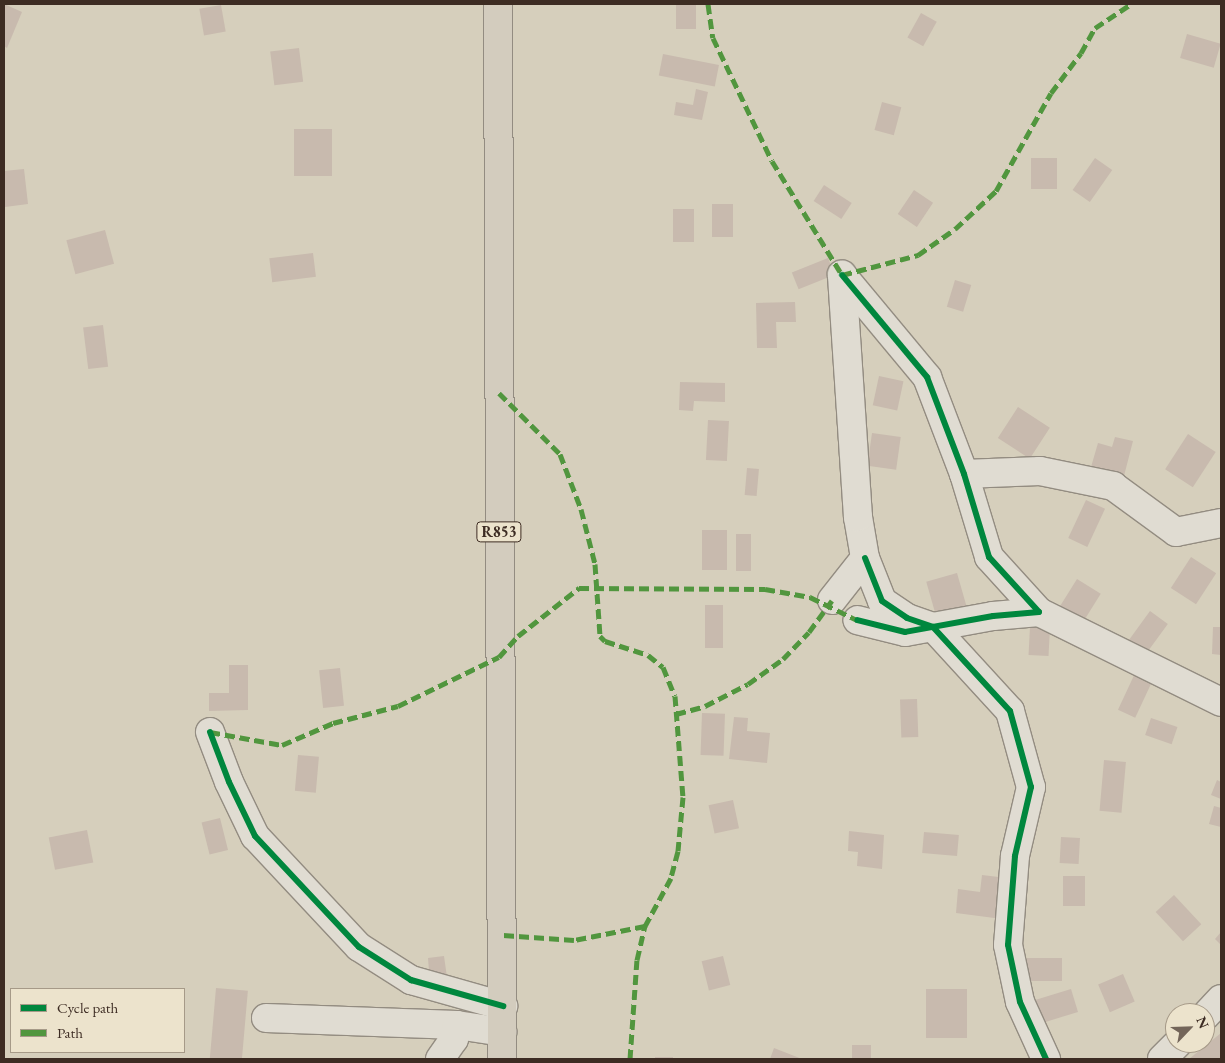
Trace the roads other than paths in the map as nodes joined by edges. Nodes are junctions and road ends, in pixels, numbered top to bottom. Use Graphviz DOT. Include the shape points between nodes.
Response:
graph roads {
  1 [pos="498,4"];
  2 [pos="964,474"];
  3 [pos="1221,523"];
  4 [pos="865,558"];
  5 [pos="832,600"];
  6 [pos="1039,612"];
  7 [pos="857,620"];
  8 [pos="933,627"];
  9 [pos="1221,702"];
  10 [pos="210,732"];
  11 [pos="266,1018"];
  12 [pos="502,1019"];
  13 [pos="457,1025"];
  14 [pos="440,1059"];
  15 [pos="502,1059"];
  16 [pos="1046,1059"];
  1 -- 12 [label="main road, R853"];
  2 -- 3 [label="street" via="1040,471 1113,486 1176,532"];
  2 -- 4 [label="street" via="927,377 842,274 858,517"];
  2 -- 6 [label="street" via="989,558"];
  4 -- 5 [label="street"];
  4 -- 8 [label="street" via="882,601 907,618"];
  6 -- 8 [label="street" via="992,616"];
  6 -- 9 [label="street"];
  7 -- 8 [label="street" via="905,632"];
  8 -- 16 [label="street" via="1010,711 1031,787 1015,856 1008,945 1020,1002"];
  10 -- 12 [label="street" via="255,836 359,947 411,980"];
  11 -- 13 [label="street"];
  12 -- 13 [label="street"];
  12 -- 15 [label="main road, R853"];
  13 -- 14 [label="street" via="454,1039"];
}
